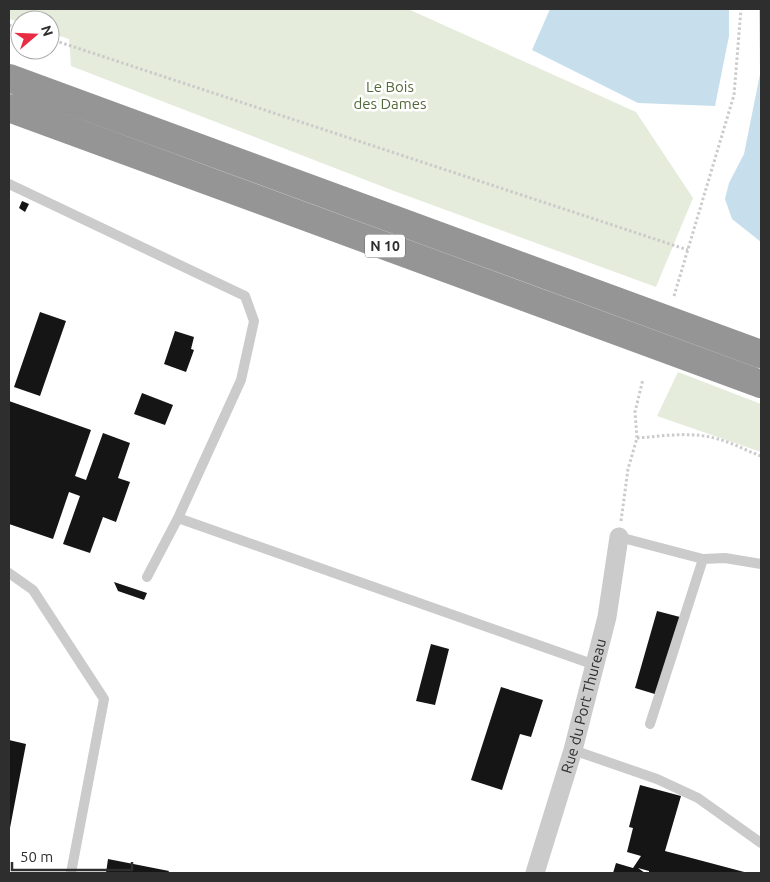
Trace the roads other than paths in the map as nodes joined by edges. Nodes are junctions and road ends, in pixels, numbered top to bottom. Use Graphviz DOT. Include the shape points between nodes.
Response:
graph roads {
  1 [pos="9,78"];
  2 [pos="9,108"];
  3 [pos="9,184"];
  4 [pos="761,354"];
  5 [pos="761,384"];
  6 [pos="178,518"];
  7 [pos="619,537"];
  8 [pos="703,558"];
  9 [pos="761,564"];
  10 [pos="9,573"];
  11 [pos="147,577"];
  12 [pos="595,665"];
  13 [pos="650,724"];
  14 [pos="573,750"];
  15 [pos="761,843"];
  16 [pos="71,873"];
  17 [pos="535,873"];
  1 -- 4 [label="highway, N 10"];
  2 -- 5 [label="highway, N 10"];
  3 -- 6 [label="lane" via="244,296 254,321 240,380"];
  6 -- 11 [label="lane"];
  6 -- 12 [label="lane"];
  7 -- 8 [label="lane"];
  7 -- 12 [label="street, Rue du Port Thureau" via="607,617"];
  8 -- 9 [label="lane"];
  8 -- 13 [label="lane"];
  10 -- 16 [label="lane" via="34,590 104,699"];
  12 -- 14 [label="street, Rue du Port Thureau"];
  14 -- 15 [label="lane" via="657,779 698,798"];
  14 -- 17 [label="street, Rue du Port Thureau"];
}
